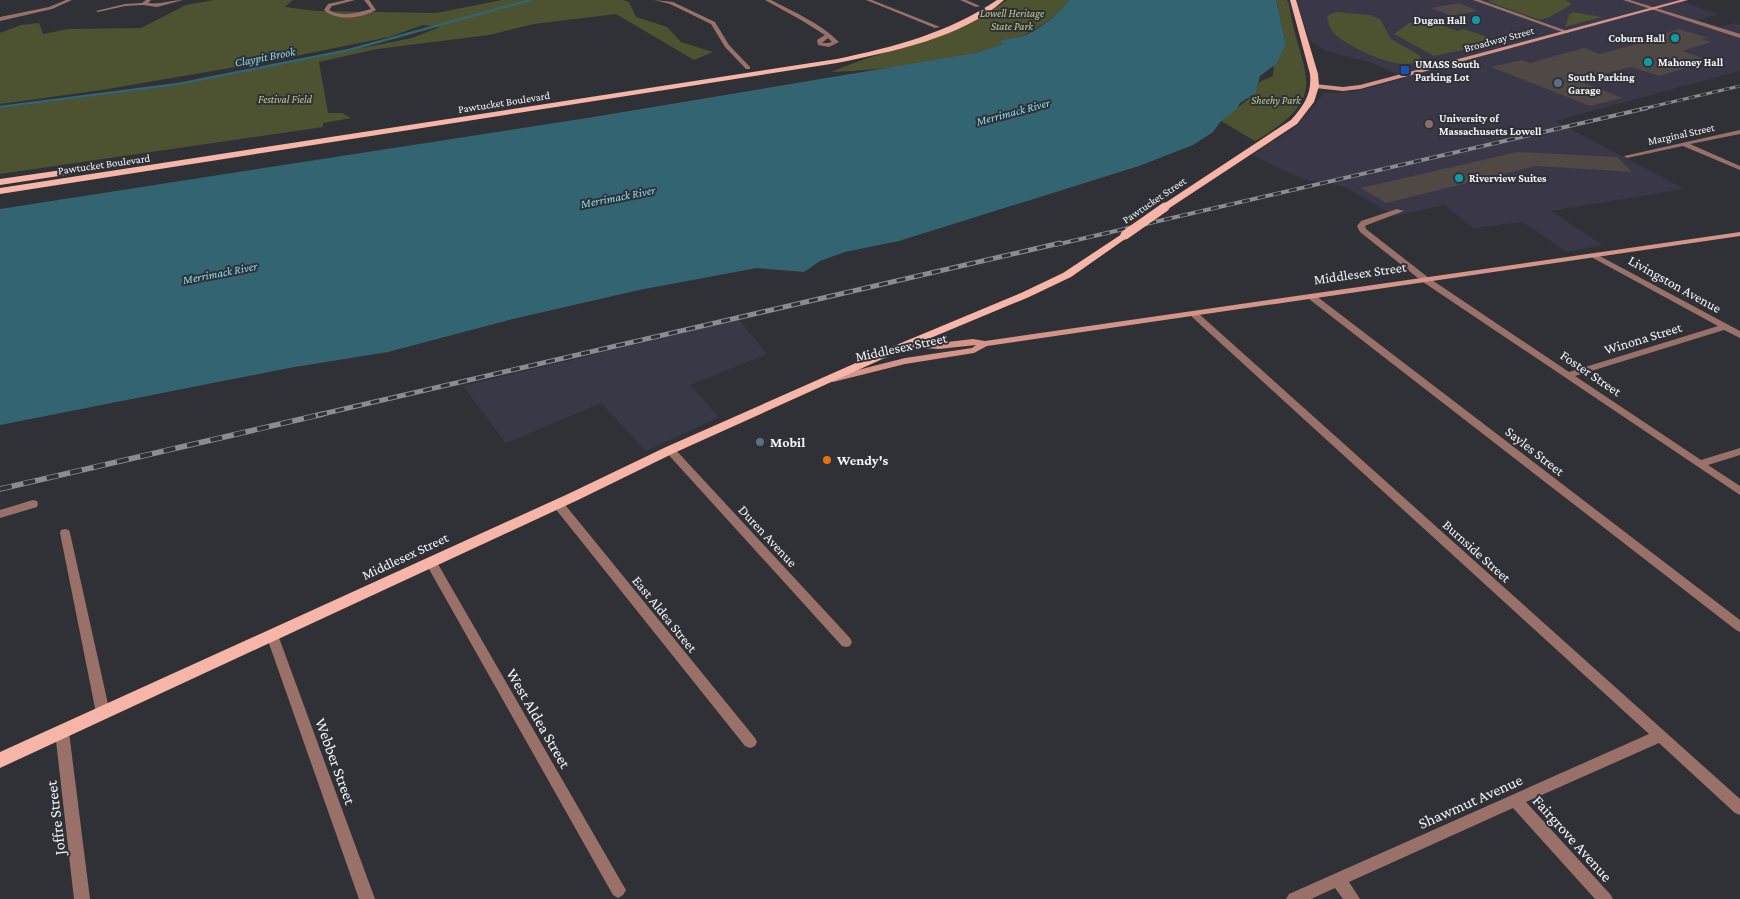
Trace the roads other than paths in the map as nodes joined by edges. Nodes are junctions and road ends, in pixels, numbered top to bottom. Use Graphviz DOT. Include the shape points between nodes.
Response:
graph roads {
  1 [pos="70,0"];
  2 [pos="149,0"];
  3 [pos="181,0"];
  4 [pos="352,0"];
  5 [pos="366,0"];
  6 [pos="656,0"];
  7 [pos="678,0"];
  8 [pos="767,0"];
  9 [pos="868,0"];
  10 [pos="962,0"];
  11 [pos="987,0"];
  12 [pos="1000,0"];
  13 [pos="1293,0"];
  14 [pos="1475,0"];
  15 [pos="1625,0"];
  16 [pos="1686,0"];
  17 [pos="671,3"];
  18 [pos="143,4"];
  19 [pos="978,6"];
  20 [pos="1653,9"];
  21 [pos="98,11"];
  22 [pos="0,19"];
  23 [pos="937,26"];
  24 [pos="1567,32"];
  25 [pos="828,36"];
  26 [pos="1740,36"];
  27 [pos="748,68"];
  28 [pos="1315,86"];
  29 [pos="1740,132"];
  30 [pos="1686,145"];
  31 [pos="1626,156"];
  32 [pos="1740,168"];
  33 [pos="0,182"];
  34 [pos="0,191"];
  35 [pos="1400,211"];
  36 [pos="1740,234"];
  37 [pos="1596,256"];
  38 [pos="1426,280"];
  39 [pos="1312,297"];
  40 [pos="1196,315"];
  41 [pos="1724,327"];
  42 [pos="1740,336"];
  43 [pos="985,344"];
  44 [pos="905,345"];
  45 [pos="1569,375"];
  46 [pos="822,382"];
  47 [pos="670,450"];
  48 [pos="1740,451"];
  49 [pos="1700,464"];
  50 [pos="1740,491"];
  51 [pos="33,504"];
  52 [pos="558,504"];
  53 [pos="0,514"];
  54 [pos="64,533"];
  55 [pos="431,562"];
  56 [pos="1740,627"];
  57 [pos="272,635"];
  58 [pos="846,642"];
  59 [pos="103,712"];
  60 [pos="62,732"];
  61 [pos="1660,736"];
  62 [pos="750,742"];
  63 [pos="0,760"];
  64 [pos="1515,800"];
  65 [pos="1740,808"];
  66 [pos="1338,879"];
  67 [pos="618,890"];
  68 [pos="82,899"];
  69 [pos="367,899"];
  70 [pos="1294,899"];
  71 [pos="1352,899"];
  72 [pos="1604,899"];
  1 -- 22 [label="street"];
  2 -- 18 [label="street"];
  3 -- 18 [label="street" via="157,6"];
  4 -- 5 [label="street" via="330,5 326,10 337,15 356,15 374,10"];
  6 -- 17 [label="street"];
  7 -- 17 [label="street"];
  8 -- 25 [label="street"];
  9 -- 23 [label="street"];
  10 -- 19 [label="street"];
  11 -- 19 [label="main road, Pawtucket Boulevard"];
  12 -- 34 [label="main road, Pawtucket Boulevard" via="944,32 895,48 838,61"];
  13 -- 28 [label="main road"];
  14 -- 24 [label="street"];
  15 -- 20 [label="street"];
  16 -- 20 [label="main road, Broadway Street"];
  17 -- 27 [label="street" via="715,25 727,46"];
  18 -- 21 [label="street"];
  19 -- 23 [label="main road, Pawtucket Boulevard"];
  20 -- 24 [label="main road, Broadway Street"];
  20 -- 26 [label="street"];
  23 -- 27 [label="main road, Pawtucket Boulevard" via="858,50"];
  24 -- 28 [label="main road, Broadway Street" via="1360,87"];
  27 -- 33 [label="main road, Pawtucket Boulevard"];
  28 -- 44 [label="main road, Pawtucket Street, bridge" via="1310,102 1294,122 1067,275"];
  29 -- 30 [label="street, Marginal Street"];
  30 -- 31 [label="street, Marginal Street"];
  30 -- 32 [label="street"];
  35 -- 38 [label="street" via="1364,224 1363,230"];
  36 -- 37 [label="main road, Middlesex Street"];
  37 -- 38 [label="main road, Middlesex Street"];
  37 -- 41 [label="street, Livingston Avenue"];
  38 -- 39 [label="main road, Middlesex Street"];
  38 -- 45 [label="street, Foster Street"];
  39 -- 40 [label="main road, Middlesex Street"];
  39 -- 56 [label="street, Sayles Street"];
  40 -- 43 [label="main road, Middlesex Street"];
  40 -- 61 [label="street, Burnside Street"];
  41 -- 42 [label="street, Livingston Avenue"];
  41 -- 45 [label="street, Winona Street"];
  43 -- 44 [label="main road, Middlesex Street"];
  43 -- 46 [label="main road, Middlesex Street" via="974,350 891,364"];
  44 -- 46 [label="main road, Middlesex Street"];
  45 -- 49 [label="street, Foster Street"];
  46 -- 47 [label="main road, Middlesex Street"];
  47 -- 52 [label="main road, Middlesex Street"];
  47 -- 58 [label="street, Duren Avenue"];
  48 -- 49 [label="street"];
  49 -- 50 [label="street, Foster Street"];
  51 -- 53 [label="street"];
  52 -- 55 [label="main road, Middlesex Street"];
  52 -- 62 [label="street, East Aldea Street"];
  54 -- 59 [label="street"];
  55 -- 57 [label="main road, Middlesex Street"];
  55 -- 67 [label="street, West Aldea Street"];
  57 -- 59 [label="main road, Middlesex Street"];
  57 -- 69 [label="street, Webber Street"];
  59 -- 60 [label="main road, Middlesex Street"];
  60 -- 63 [label="main road, Middlesex Street"];
  60 -- 68 [label="street, Joffre Street"];
  61 -- 64 [label="street, Shawmut Avenue"];
  61 -- 65 [label="street, Burnside Street"];
  64 -- 66 [label="street, Shawmut Avenue"];
  64 -- 72 [label="street, Fairgrove Avenue"];
  66 -- 70 [label="street, Shawmut Avenue"];
  66 -- 71 [label="street"];
}
